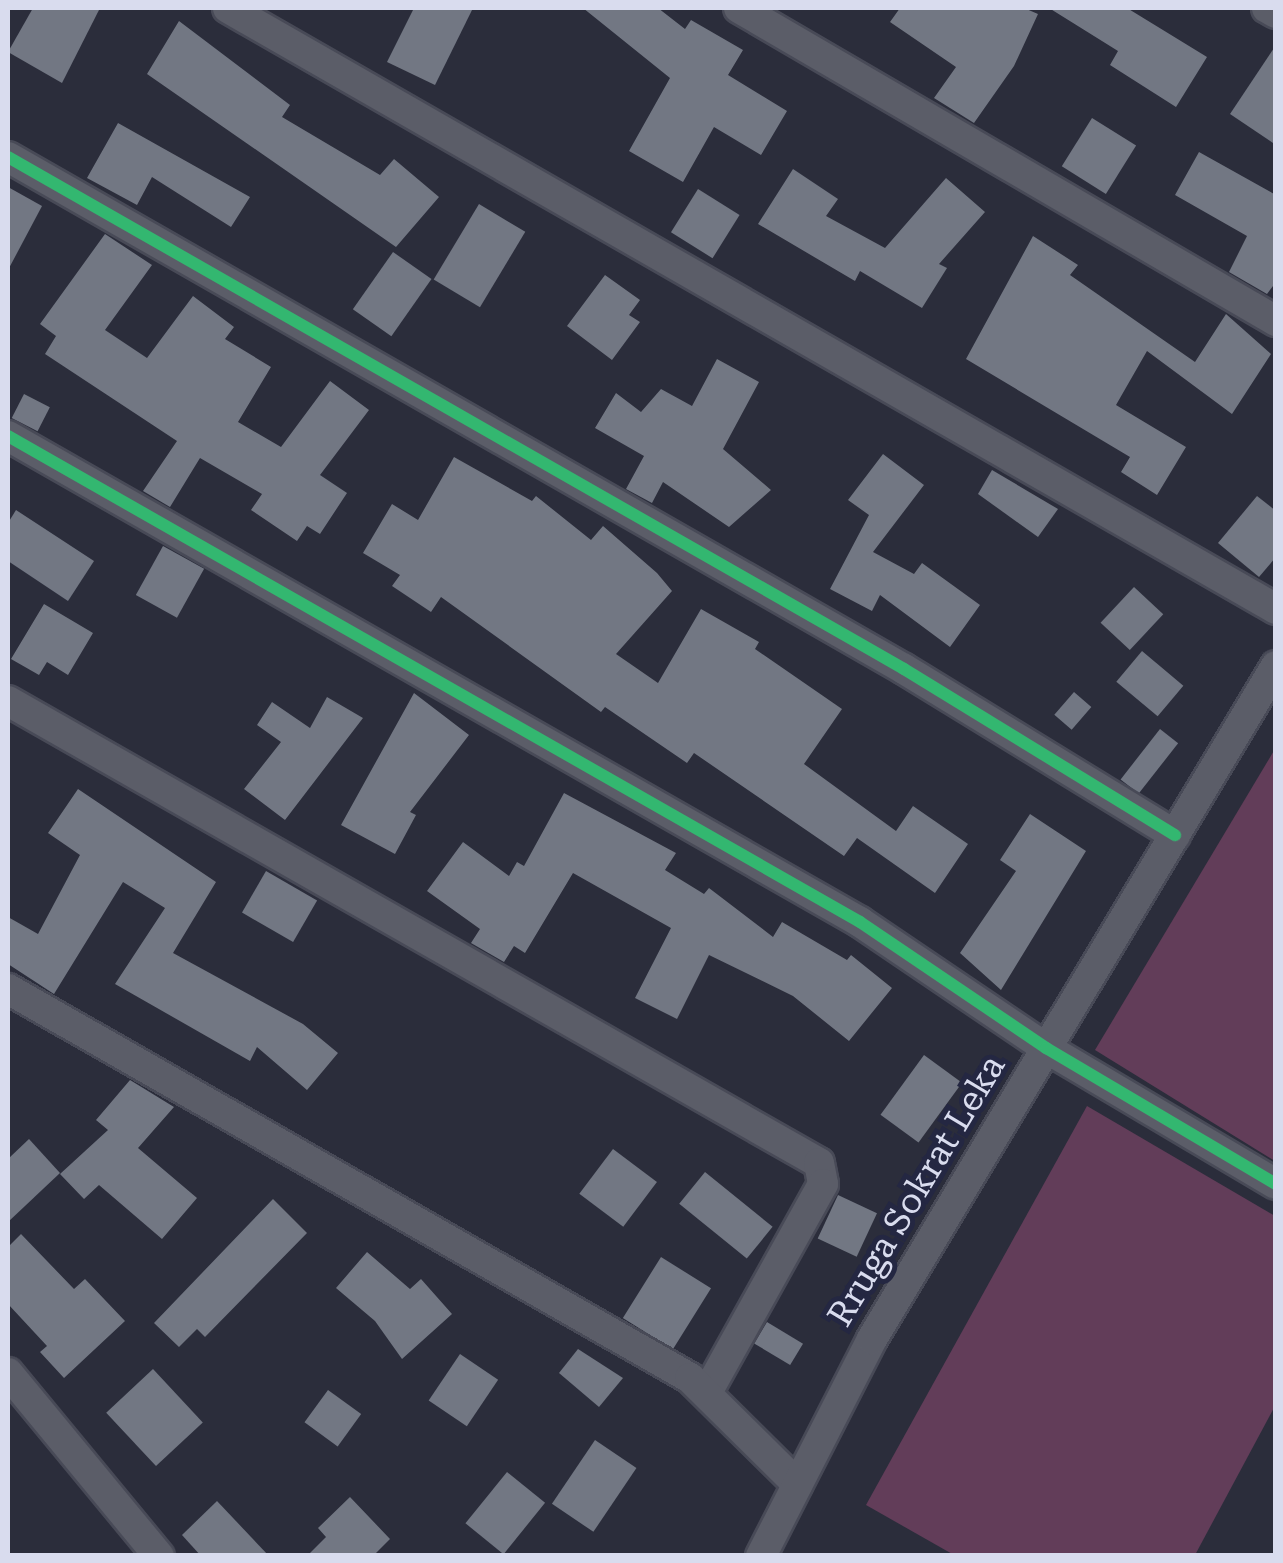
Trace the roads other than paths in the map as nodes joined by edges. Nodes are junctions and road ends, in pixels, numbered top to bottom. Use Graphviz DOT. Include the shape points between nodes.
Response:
graph roads {
  1 [pos="228,8"];
  2 [pos="739,8"];
  3 [pos="1266,8"];
  4 [pos="1276,14"];
  5 [pos="8,156"];
  6 [pos="1276,321"];
  7 [pos="8,436"];
  8 [pos="1276,608"];
  9 [pos="1276,666"];
  10 [pos="8,702"];
  11 [pos="1175,835"];
  12 [pos="8,990"];
  13 [pos="1046,1048"];
  14 [pos="1276,1184"];
  15 [pos="8,1373"];
  16 [pos="707,1392"];
  17 [pos="797,1484"];
  18 [pos="159,1556"];
  19 [pos="760,1556"];
  1 -- 8 [label="street"];
  2 -- 6 [label="street"];
  3 -- 4 [label="street"];
  5 -- 11 [label="street" via="887,659"];
  7 -- 13 [label="street" via="860,922"];
  9 -- 11 [label="street, Rruga Sokrat Leka"];
  10 -- 16 [label="street" via="820,1163 823,1184"];
  11 -- 13 [label="street, Rruga Sokrat Leka"];
  12 -- 16 [label="street"];
  13 -- 14 [label="street"];
  13 -- 17 [label="street, Rruga Sokrat Leka" via="831,1410"];
  15 -- 18 [label="street"];
  16 -- 17 [label="street"];
  17 -- 19 [label="street, Rruga Sokrat Leka"];
}
